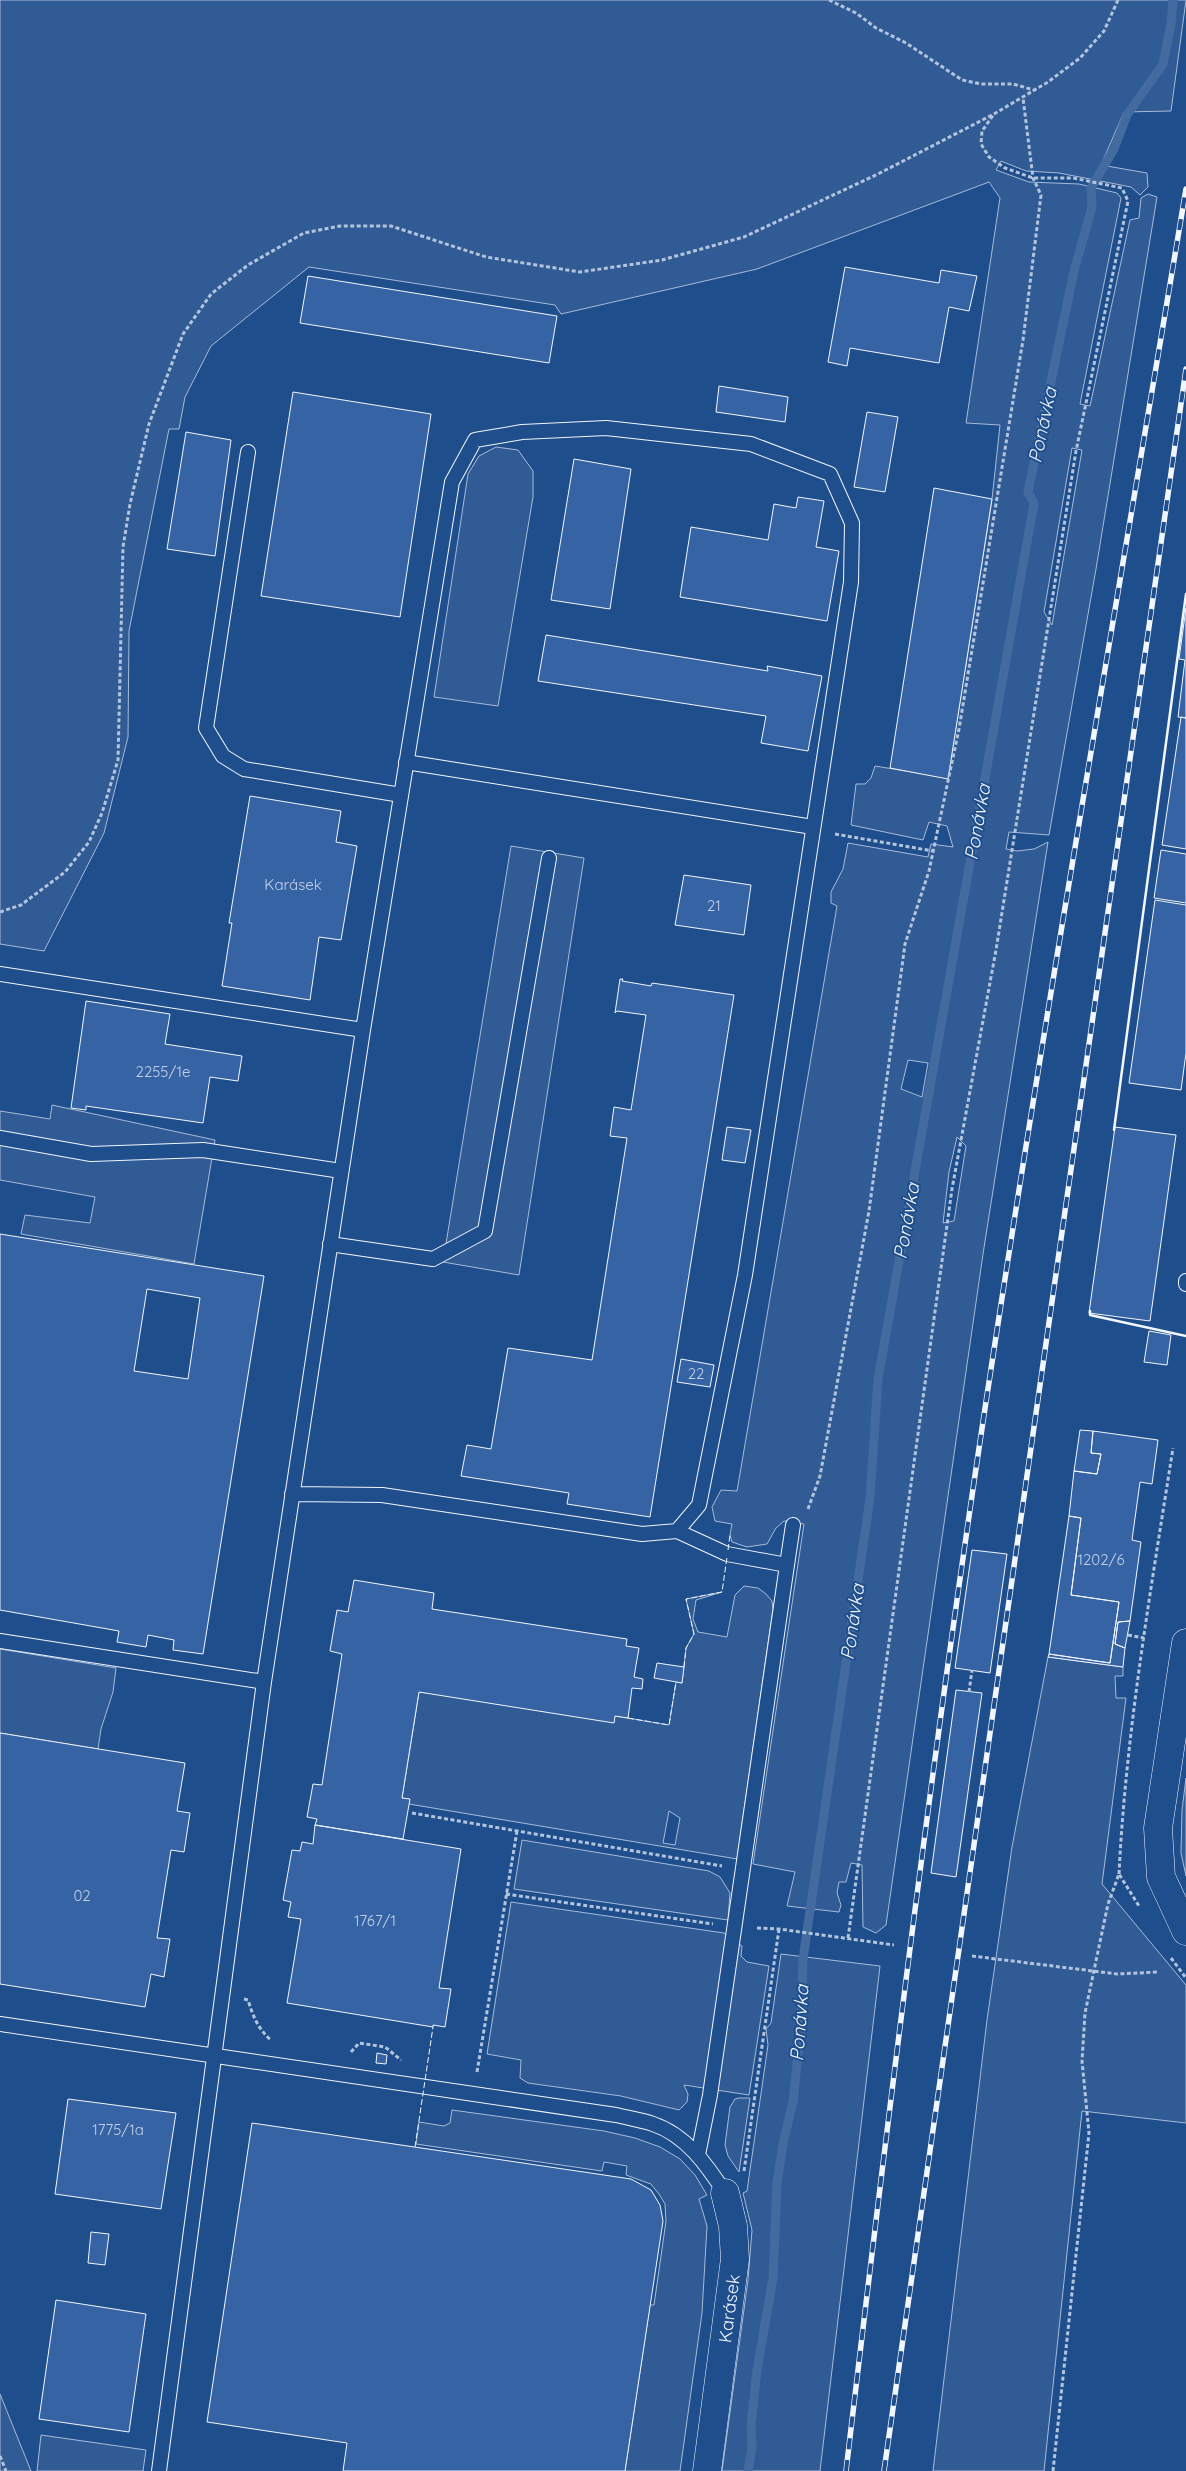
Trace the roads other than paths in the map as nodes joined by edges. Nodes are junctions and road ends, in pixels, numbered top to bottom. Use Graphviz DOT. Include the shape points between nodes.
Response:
graph roads {
  1 [pos="248,452"];
  2 [pos="406,762"];
  3 [pos="401,795"];
  4 [pos="813,827"];
  5 [pos="549,858"];
  6 [pos="0,974"];
  7 [pos="363,1030"];
  8 [pos="0,1138"];
  9 [pos="342,1171"];
  10 [pos="330,1244"];
  11 [pos="292,1494"];
  12 [pos="794,1525"];
  13 [pos="677,1531"];
  14 [pos="787,1565"];
  15 [pos="0,1641"];
  16 [pos="1186,1643"];
  17 [pos="264,1682"];
  18 [pos="1186,1931"];
  19 [pos="0,2024"];
  20 [pos="216,2056"];
  21 [pos="698,2155"];
  22 [pos="725,2193"];
  23 [pos="159,2471"];
  24 [pos="707,2471"];
  1 -- 3 [label="lane" via="206,728 224,756 244,770"];
  2 -- 3 [label="lane"];
  2 -- 4 [label="lane"];
  2 -- 4 [label="lane" via="452,482 475,440 522,432 606,428 751,444 830,474 852,523 851,582"];
  3 -- 7 [label="lane"];
  4 -- 13 [label="lane" via="744,1275 700,1505"];
  5 -- 10 [label="lane" via="485,1232 433,1259"];
  6 -- 7 [label="lane"];
  7 -- 9 [label="lane"];
  8 -- 9 [label="lane" via="91,1154 203,1150"];
  9 -- 10 [label="lane"];
  10 -- 11 [label="lane"];
  11 -- 13 [label="lane" via="382,1495 642,1534"];
  11 -- 17 [label="lane"];
  12 -- 14 [label="lane"];
  13 -- 14 [label="lane" via="727,1554"];
  14 -- 21 [label="lane" via="710,2095"];
  15 -- 17 [label="lane"];
  16 -- 18 [label="street" via="1158,1828 1161,1877"];
  17 -- 20 [label="lane" via="221,1995"];
  19 -- 20 [label="lane, Karásek"];
  20 -- 21 [label="lane, Karásek" via="616,2115 654,2124 677,2137"];
  20 -- 23 [label="lane"];
  21 -- 22 [label="lane, Karásek"];
  22 -- 24 [label="street, Karásek" via="733,2226 735,2259"];
}
